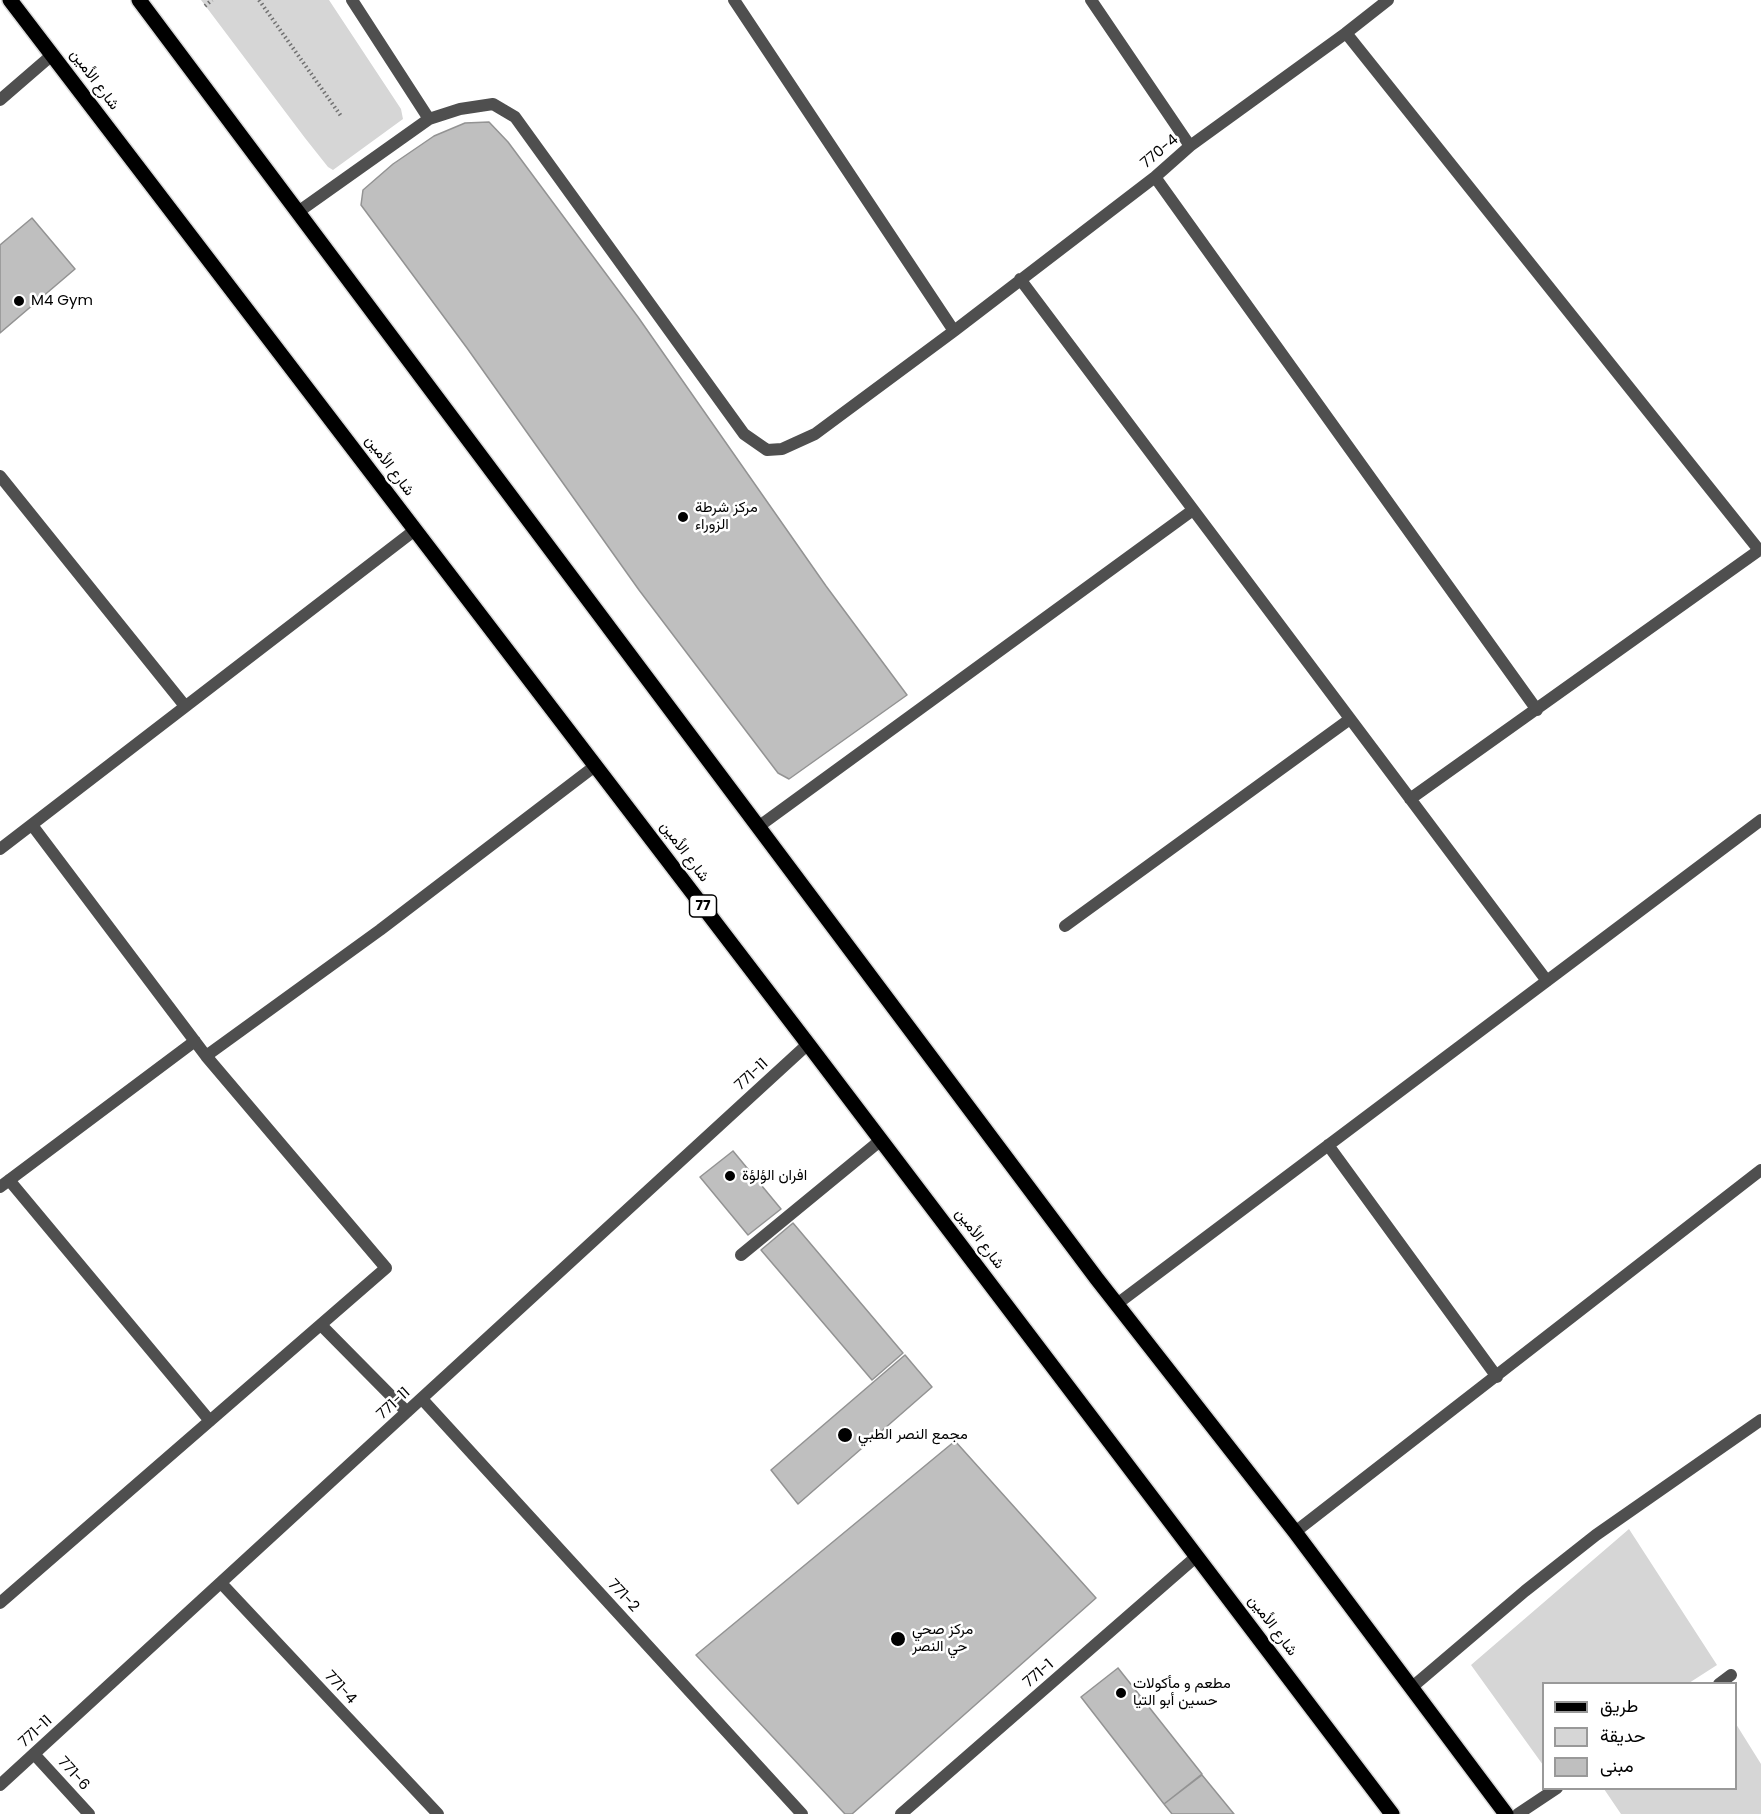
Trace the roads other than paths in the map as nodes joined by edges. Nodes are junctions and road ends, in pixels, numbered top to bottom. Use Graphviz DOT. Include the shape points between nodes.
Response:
graph roads {
  1 [pos="10,0"];
  2 [pos="139,0"];
  3 [pos="352,0"];
  4 [pos="734,0"];
  5 [pos="1090,0"];
  6 [pos="1388,0"];
  7 [pos="1346,33"];
  8 [pos="51,55"];
  9 [pos="0,100"];
  10 [pos="429,119"];
  11 [pos="1190,146"];
  12 [pos="1155,177"];
  13 [pos="298,212"];
  14 [pos="1020,279"];
  15 [pos="954,332"];
  16 [pos="0,476"];
  17 [pos="1193,510"];
  18 [pos="415,530"];
  19 [pos="1760,549"];
  20 [pos="185,706"];
  21 [pos="1537,710"];
  22 [pos="1350,719"];
  23 [pos="595,766"];
  24 [pos="1410,799"];
  25 [pos="1761,820"];
  26 [pos="32,825"];
  27 [pos="758,827"];
  28 [pos="0,849"];
  29 [pos="1065,926"];
  30 [pos="1547,981"];
  31 [pos="195,1041"];
  32 [pos="808,1044"];
  33 [pos="206,1056"];
  34 [pos="881,1140"];
  35 [pos="1328,1145"];
  36 [pos="1761,1170"];
  37 [pos="5,1184"];
  38 [pos="741,1255"];
  39 [pos="1117,1304"];
  40 [pos="321,1325"];
  41 [pos="1497,1377"];
  42 [pos="422,1399"];
  43 [pos="407,1413"];
  44 [pos="1761,1420"];
  45 [pos="210,1421"];
  46 [pos="1295,1532"];
  47 [pos="1197,1556"];
  48 [pos="221,1583"];
  49 [pos="0,1603"];
  50 [pos="1731,1675"];
  51 [pos="1720,1682"];
  52 [pos="1411,1688"];
  53 [pos="34,1754"];
  54 [pos="0,1785"];
  55 [pos="1554,1790"];
  56 [pos="89,1814"];
  57 [pos="438,1814"];
  58 [pos="802,1814"];
  59 [pos="901,1814"];
  60 [pos="1392,1814"];
  61 [pos="1506,1814"];
  62 [pos="1518,1814"];
  1 -- 8 [label="main road, شارع الأمين / 77"];
  2 -- 13 [label="main road"];
  3 -- 10 [label="street"];
  4 -- 15 [label="street"];
  5 -- 11 [label="street"];
  6 -- 7 [label="street, 770-4"];
  7 -- 11 [label="street, 770-4"];
  7 -- 19 [label="street"];
  8 -- 9 [label="street"];
  8 -- 18 [label="main road, شارع الأمين / 77"];
  10 -- 13 [label="street"];
  10 -- 15 [label="street, 770-4" via="493,104 515,117 735,423 767,450 782,449 815,434"];
  11 -- 12 [label="street, 770-4"];
  12 -- 14 [label="street, 770-4"];
  12 -- 21 [label="street"];
  13 -- 27 [label="main road"];
  14 -- 15 [label="street, 770-4"];
  14 -- 17 [label="street"];
  16 -- 20 [label="street"];
  17 -- 22 [label="street"];
  17 -- 27 [label="street"];
  18 -- 20 [label="street"];
  18 -- 23 [label="main road, شارع الأمين / 77"];
  19 -- 21 [label="street"];
  20 -- 26 [label="street"];
  21 -- 24 [label="street"];
  22 -- 24 [label="street"];
  22 -- 29 [label="street"];
  23 -- 32 [label="main road, شارع الأمين / 77"];
  23 -- 33 [label="street"];
  24 -- 30 [label="street"];
  25 -- 30 [label="street"];
  26 -- 28 [label="street"];
  26 -- 31 [label="street"];
  27 -- 39 [label="main road"];
  30 -- 35 [label="street"];
  31 -- 33 [label="street"];
  31 -- 37 [label="street"];
  32 -- 34 [label="main road, شارع الأمين / 77"];
  32 -- 42 [label="street, 771-11"];
  33 -- 40 [label="street" via="386,1268"];
  34 -- 38 [label="street"];
  34 -- 47 [label="main road, شارع الأمين / 77"];
  35 -- 39 [label="street"];
  35 -- 41 [label="street"];
  36 -- 41 [label="street"];
  37 -- 45 [label="street"];
  39 -- 46 [label="main road"];
  40 -- 43 [label="street"];
  40 -- 45 [label="street"];
  41 -- 46 [label="street"];
  42 -- 43 [label="street, 771-11"];
  42 -- 58 [label="street, 771-2"];
  43 -- 48 [label="street, 771-11"];
  44 -- 52 [label="street" via="1596,1535"];
  45 -- 49 [label="street"];
  46 -- 52 [label="main road"];
  47 -- 59 [label="street, 771-1"];
  47 -- 60 [label="main road, شارع الأمين / 77"];
  48 -- 53 [label="street, 771-11"];
  48 -- 57 [label="street, 771-4"];
  50 -- 51 [label="street"];
  52 -- 61 [label="main road"];
  53 -- 54 [label="street, 771-11"];
  53 -- 56 [label="street, 771-6"];
  55 -- 62 [label="street"];
}
